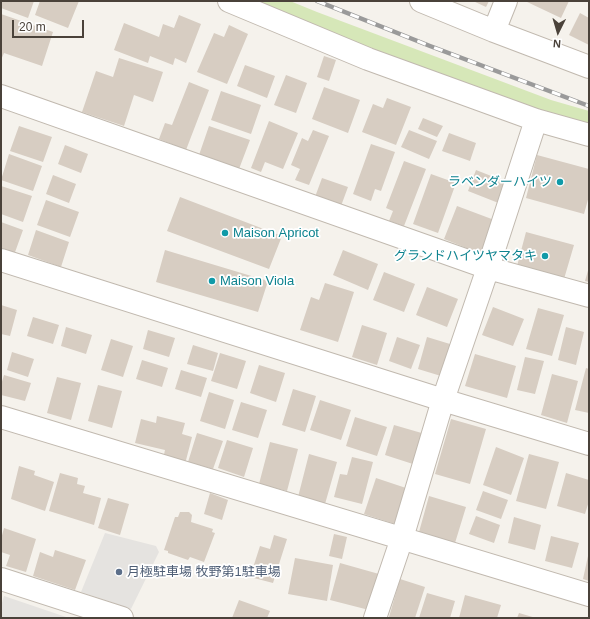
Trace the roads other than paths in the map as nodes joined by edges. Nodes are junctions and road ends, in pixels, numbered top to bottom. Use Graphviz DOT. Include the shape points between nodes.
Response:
graph roads {
  1 [pos="229,1"];
  2 [pos="421,1"];
  3 [pos="506,1"];
  4 [pos="494,31"];
  5 [pos="589,67"];
  6 [pos="1,96"];
  7 [pos="536,120"];
  8 [pos="589,136"];
  9 [pos="1,260"];
  10 [pos="488,268"];
  11 [pos="589,296"];
  12 [pos="443,400"];
  13 [pos="1,417"];
  14 [pos="589,444"];
  15 [pos="402,538"];
  16 [pos="1,579"];
  17 [pos="589,595"];
  18 [pos="122,618"];
  19 [pos="375,618"];
  1 -- 7 [label="street" via="368,60"];
  2 -- 4 [label="street"];
  3 -- 4 [label="street"];
  4 -- 5 [label="street"];
  6 -- 10 [label="street"];
  7 -- 8 [label="street"];
  7 -- 10 [label="street"];
  9 -- 12 [label="street"];
  10 -- 11 [label="street"];
  10 -- 12 [label="street"];
  12 -- 14 [label="street"];
  12 -- 15 [label="street"];
  13 -- 15 [label="street"];
  15 -- 17 [label="street"];
  15 -- 19 [label="street"];
  16 -- 18 [label="street"];
}
